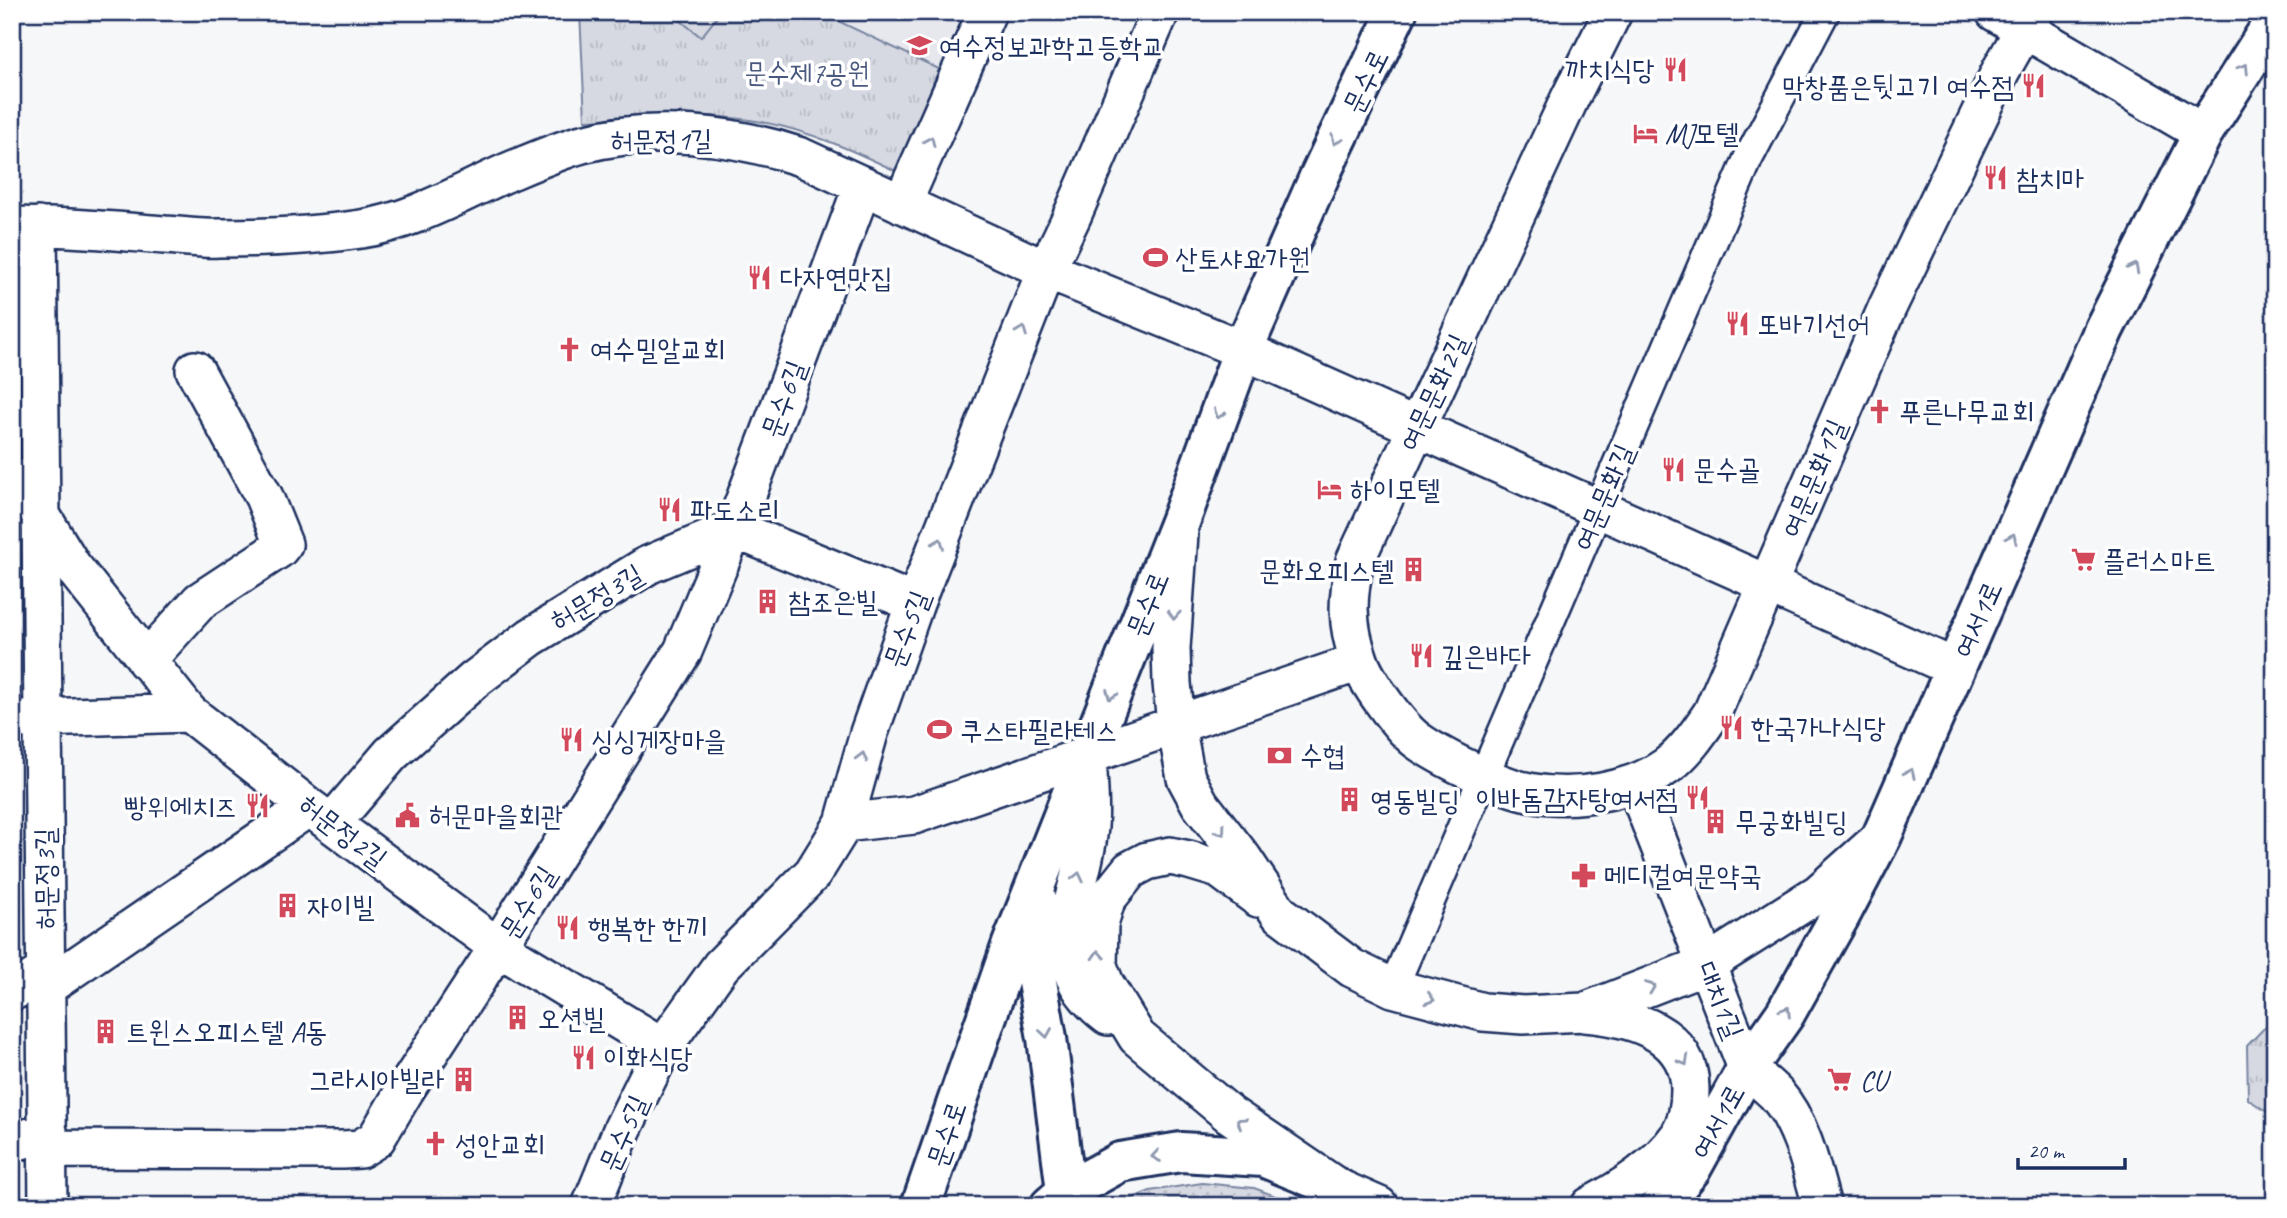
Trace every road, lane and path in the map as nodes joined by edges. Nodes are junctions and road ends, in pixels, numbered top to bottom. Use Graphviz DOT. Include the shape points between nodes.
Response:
graph roads {
  1 [pos="986,12"];
  2 [pos="1160,12"];
  3 [pos="1397,12"];
  4 [pos="1612,12"];
  5 [pos="1825,12"];
  6 [pos="2018,18"];
  7 [pos="2275,20"];
  8 [pos="2203,133"];
  9 [pos="863,185"];
  10 [pos="902,204"];
  11 [pos="25,226"];
  12 [pos="1046,270"];
  13 [pos="1242,350"];
  14 [pos="195,370"];
  15 [pos="1416,428"];
  16 [pos="12,477"];
  17 [pos="1598,509"];
  18 [pos="41,514"];
  19 [pos="1180,522"];
  20 [pos="734,529"];
  21 [pos="27,578"];
  22 [pos="1767,584"];
  23 [pos="915,603"];
  24 [pos="146,661"];
  25 [pos="1359,662"];
  26 [pos="1955,668"];
  27 [pos="189,713"];
  28 [pos="27,718"];
  29 [pos="1176,725"];
  30 [pos="1087,756"];
  31 [pos="1484,777"];
  32 [pos="1635,783"];
  33 [pos="321,815"];
  34 [pos="844,823"];
  35 [pos="1882,836"];
  36 [pos="1043,868"];
  37 [pos="1279,913"];
  38 [pos="498,947"];
  39 [pos="1707,964"];
  40 [pos="35,983"];
  41 [pos="1393,988"];
  42 [pos="1584,1012"];
  43 [pos="1137,1037"];
  44 [pos="663,1047"];
  45 [pos="1747,1068"];
  46 [pos="48,1140"];
  47 [pos="12,1143"];
  48 [pos="1691,1169"];
  49 [pos="1348,1197"];
  50 [pos="1058,1199"];
  51 [pos="48,1206"];
  52 [pos="591,1206"];
  53 [pos="921,1206"];
  54 [pos="1379,1206"];
  55 [pos="1590,1206"];
  56 [pos="1660,1206"];
  57 [pos="1678,1206"];
  58 [pos="1822,1206"];
  10 -- 1 [label="street, one-way"];
  2 -- 12 [label="street, 문수5길"];
  3 -- 13 [label="street, 문수로, one-way"];
  4 -- 15 [label="street, 여문문화2길"];
  5 -- 17 [label="street, 여문문화길" via="1748,159"];
  6 -- 8 [label="street"];
  6 -- 22 [label="street, 여문문화1길" via="1995,82 1887,308"];
  8 -- 7 [label="street, 여서1로, one-way"];
  26 -- 8 [label="street, 여서1로, one-way" via="2104,328"];
  9 -- 10 [label="street, 허문정1길"];
  9 -- 11 [label="street, 허문정1길" via="765,145 713,137 643,135 569,148 440,205 363,229 220,239"];
  9 -- 20 [label="street, 문수6길"];
  10 -- 12 [label="street, 허문정1길"];
  11 -- 18 [label="street, 허문정3길"];
  12 -- 13 [label="street, 허문정1길"];
  23 -- 12 [label="street, 문수5길, one-way"];
  13 -- 15 [label="street, 허문정1길"];
  13 -- 19 [label="street, 문수로, one-way"];
  14 -- 24 [label="street" via="264,497 283,544 200,601"];
  15 -- 17 [label="street, 허문정1길"];
  15 -- 25 [label="street, 여문문화2길" via="1355,561 1347,616"];
  16 -- 18 [label="street, 허문정2길"];
  17 -- 22 [label="street, 허문정1길"];
  17 -- 31 [label="street, 여문문화길"];
  18 -- 21 [label="street, 허문정3길"];
  18 -- 24 [label="street, 허문정2길" via="72,566"];
  19 -- 29 [label="street, one-way" via="1171,648"];
  19 -- 30 [label="street, 문수로, one-way"];
  20 -- 23 [label="street"];
  20 -- 33 [label="street, 허문정3길" via="648,565 531,637 474,680"];
  20 -- 38 [label="street, 문수6길" via="683,651"];
  21 -- 28 [label="street, 허문정3길"];
  22 -- 26 [label="street, 허문정1길"];
  22 -- 32 [label="street, 여문문화1길" via="1712,713 1692,743 1667,766"];
  34 -- 23 [label="street, 문수5길, one-way" via="869,733"];
  24 -- 27 [label="street, 허문정2길"];
  25 -- 29 [label="street"];
  25 -- 31 [label="street, 여문문화2길" via="1384,702 1417,741"];
  35 -- 26 [label="street, 여서1로, one-way"];
  27 -- 28 [label="street"];
  27 -- 33 [label="street, 허문정2길"];
  28 -- 40 [label="street, 허문정3길"];
  29 -- 30 [label="street"];
  29 -- 37 [label="street, one-way" via="1186,778 1200,804"];
  30 -- 34 [label="street" via="914,815"];
  30 -- 36 [label="street, 문수로"];
  43 -- 30 [label="street, one-way" via="1090,1002 1067,953 1067,920 1089,826"];
  31 -- 32 [label="street, 여문문화1길" via="1528,792 1565,795"];
  31 -- 41 [label="street, 여문문화길"];
  32 -- 39 [label="street, 대치1길"];
  33 -- 38 [label="street, 허문정2길"];
  33 -- 40 [label="street, 허문정3길"];
  34 -- 44 [label="street, 문수5길" via="813,873 721,967"];
  35 -- 39 [label="street" via="1819,893"];
  45 -- 35 [label="street, 여서1로, one-way" via="1785,1014"];
  36 -- 50 [label="street, one-way" via="1037,982 1047,1038"];
  36 -- 53 [label="street, 문수로"];
  37 -- 41 [label="street" via="1352,968"];
  43 -- 37 [label="street, one-way" via="1105,984 1097,945 1106,900 1130,870 1170,856 1189,860 1219,869"];
  38 -- 44 [label="street, 허문정2길"];
  38 -- 46 [label="street, 문수6길" via="376,1139 360,1149"];
  42 -- 39 [label="street, one-way"];
  39 -- 45 [label="street, 대치1길"];
  40 -- 46 [label="street, 허문정3길"];
  41 -- 42 [label="street, one-way" via="1483,1012"];
  42 -- 55 [label="street, one-way" via="1615,1015 1651,1029 1675,1046 1690,1074 1690,1098 1679,1136 1630,1183"];
  49 -- 43 [label="street, one-way" via="1229,1114"];
  44 -- 52 [label="street, 문수5길"];
  45 -- 48 [label="street, 여서1로"];
  45 -- 58 [label="street, 대치1길" via="1777,1095 1788,1113"];
  46 -- 47 [label="street"];
  46 -- 51 [label="street"];
  48 -- 56 [label="street, 여서1로"];
  48 -- 57 [label="street"];
  49 -- 50 [label="street, one-way" via="1263,1157 1181,1152 1120,1162"];
  49 -- 54 [label="street"];
}
